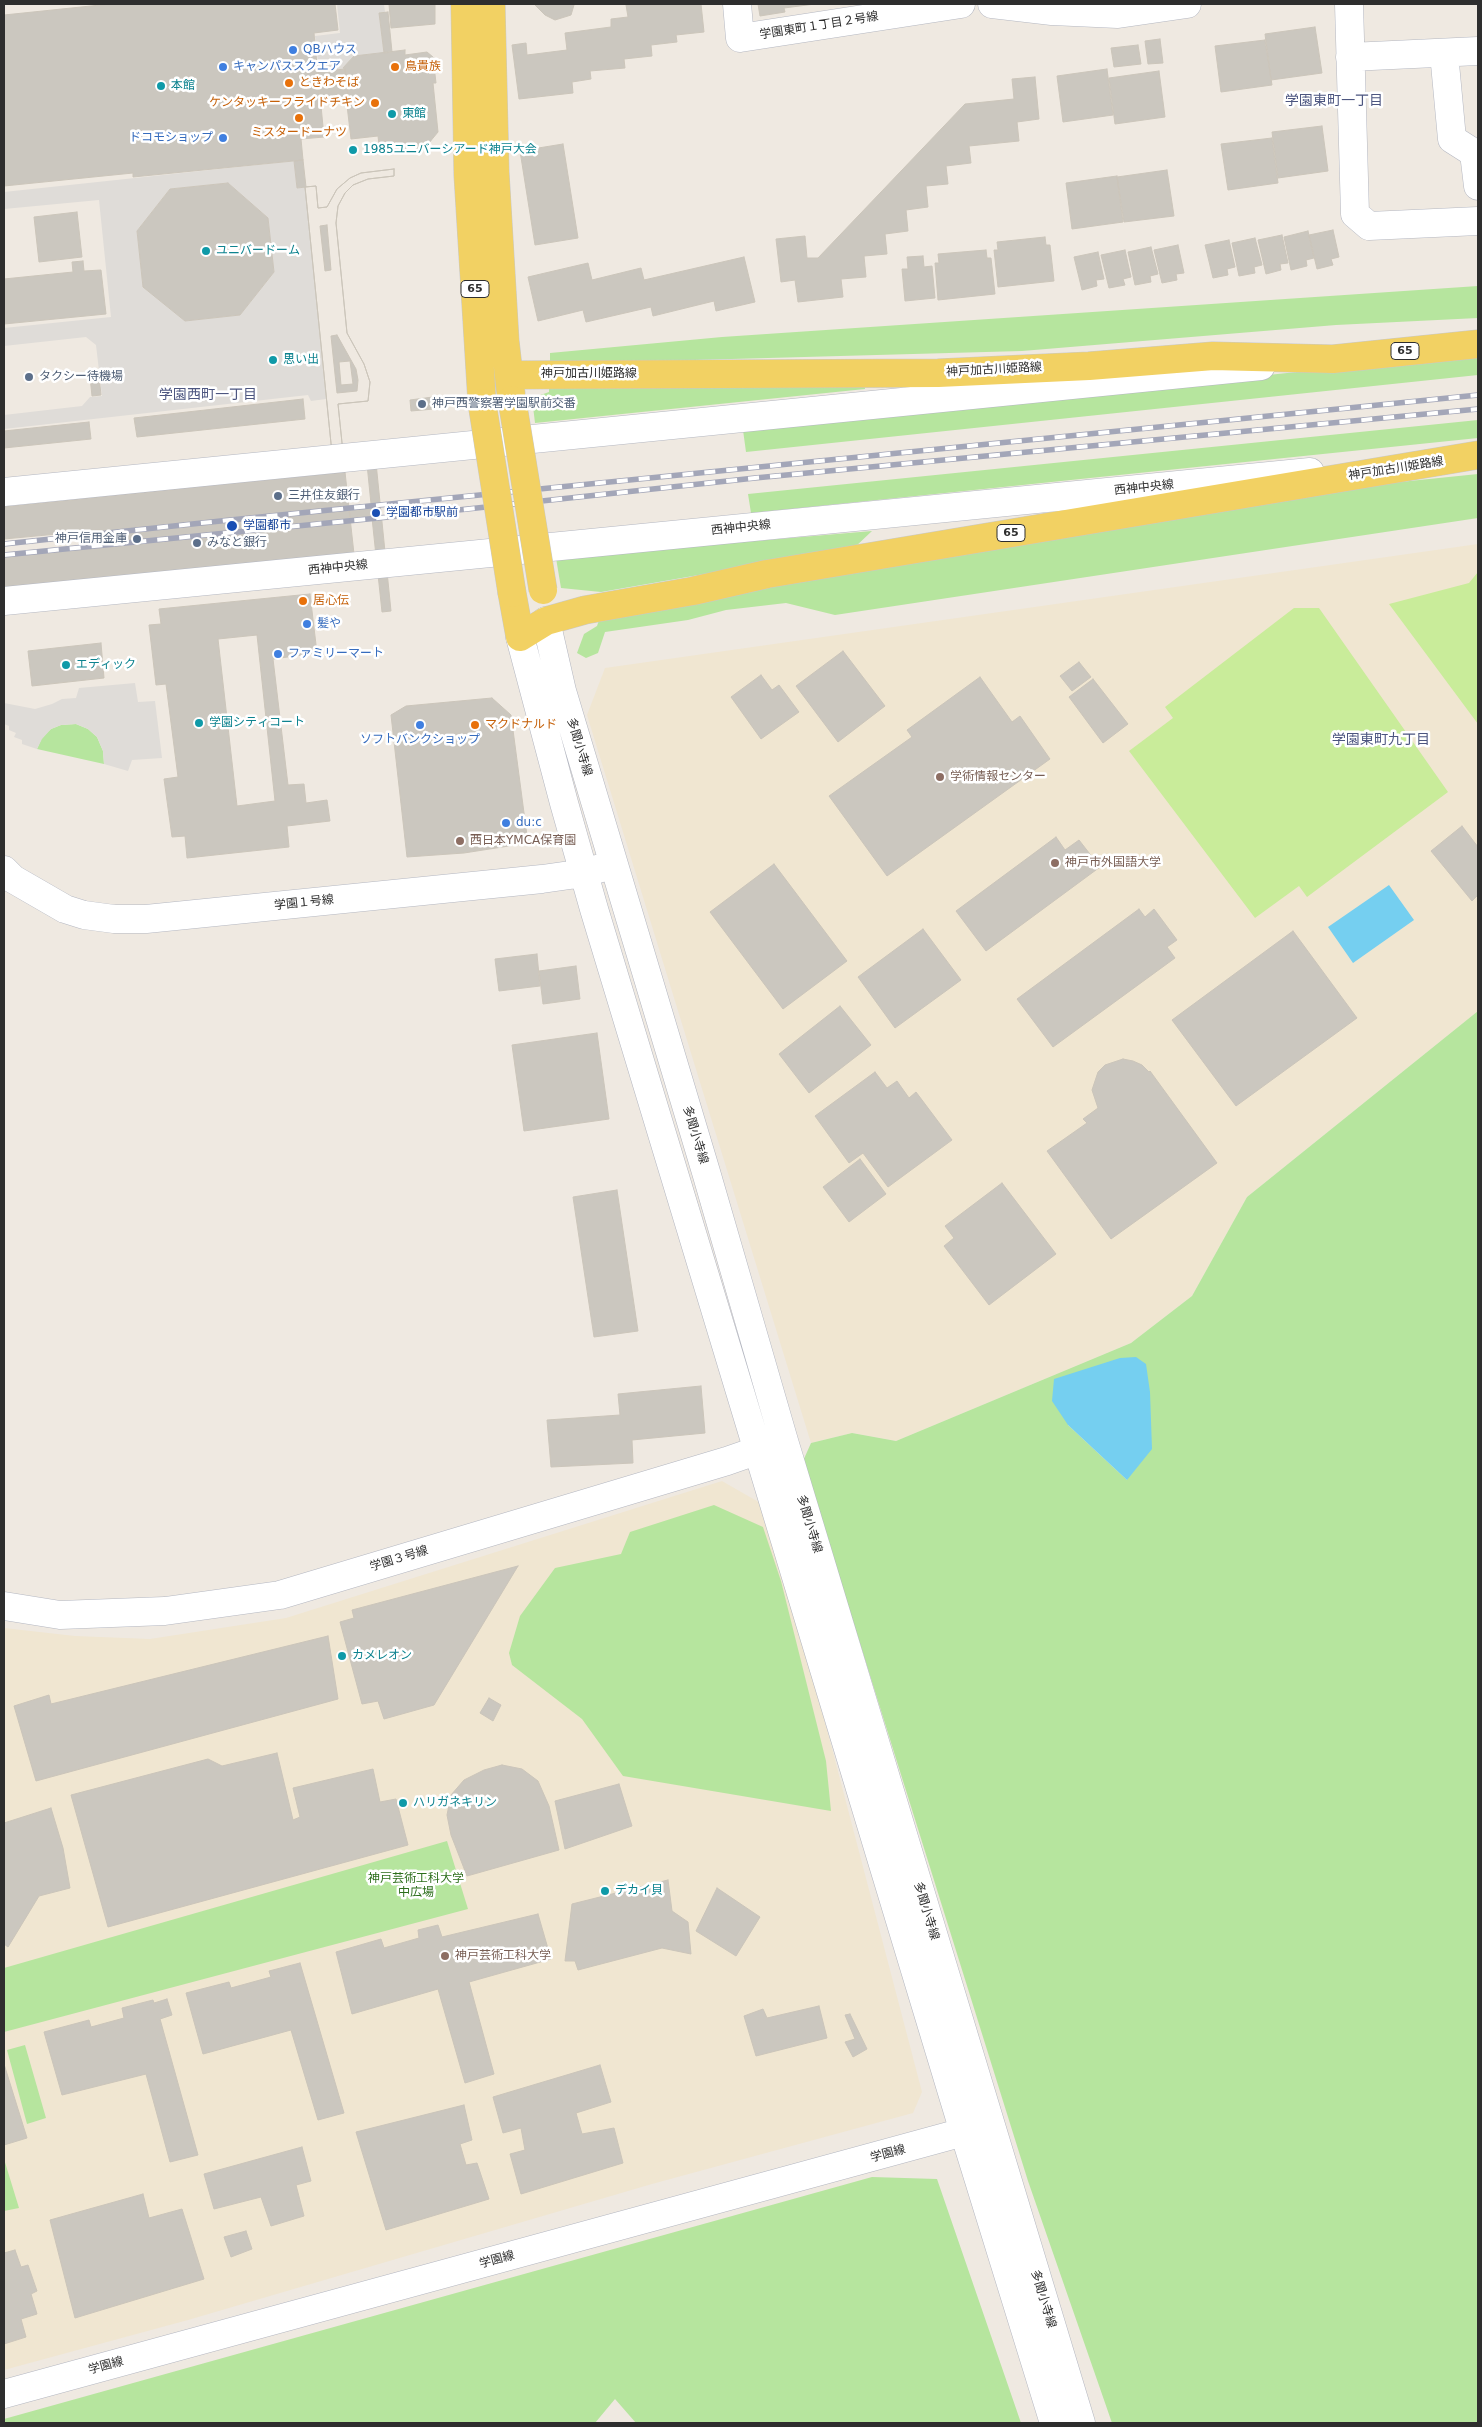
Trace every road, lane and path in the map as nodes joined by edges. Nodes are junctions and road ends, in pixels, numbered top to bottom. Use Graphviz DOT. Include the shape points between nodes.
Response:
graph roads {
  1 [pos="465,4"];
  2 [pos="491,4"];
  3 [pos="737,4"];
  4 [pos="961,4"];
  5 [pos="992,4"];
  6 [pos="1187,4"];
  7 [pos="1354,4"];
  8 [pos="1478,51"];
  9 [pos="1444,53"];
  10 [pos="1350,57"];
  11 [pos="1478,186"];
  12 [pos="1478,221"];
  13 [pos="1478,344"];
  14 [pos="1333,359"];
  15 [pos="510,388"];
  16 [pos="482,403"];
  17 [pos="1478,455"];
  18 [pos="4,492"];
  19 [pos="4,601"];
  20 [pos="546,621"];
  21 [pos="520,637"];
  22 [pos="614,864"];
  23 [pos="4,870"];
  24 [pos="584,873"];
  25 [pos="784,1441"];
  26 [pos="758,1451"];
  27 [pos="4,1606"];
  28 [pos="990,2125"];
  29 [pos="964,2132"];
  30 [pos="4,2394"];
  31 [pos="1054,2423"];
  32 [pos="1081,2423"];
  1 -- 16 [label="main road, 65" via="468,175"];
  2 -- 15 [label="main road, 65" via="495,172"];
  3 -- 4 [label="street, 学園東町１丁目２号線" via="740,38"];
  5 -- 6 [label="street" via="1118,14"];
  7 -- 10 [label="street"];
  8 -- 9 [label="street"];
  9 -- 10 [label="street"];
  9 -- 11 [label="street" via="1452,139 1474,153"];
  10 -- 12 [label="street" via="1355,214 1369,226"];
  13 -- 14 [label="main road, 神戸加古川姫路線 / 65"];
  14 -- 15 [label="main road, 神戸加古川姫路線 / 65" via="1213,356 938,373"];
  14 -- 18 [label="street"];
  15 -- 16 [label="main road"];
  15 -- 20 [label="main road, 65, bridge"];
  16 -- 21 [label="main road, 65, bridge"];
  17 -- 19 [label="street, 西神中央線"];
  17 -- 20 [label="main road, 神戸加古川姫路線 / 65" via="767,574 585,610"];
  20 -- 21 [label="main road, 神戸加古川姫路線 / 65"];
  20 -- 22 [label="street, 多聞小寺線" via="562,691"];
  21 -- 24 [label="street"];
  22 -- 24 [label="street, 学園１号線"];
  22 -- 25 [label="street, 多聞小寺線"];
  23 -- 24 [label="street, 学園１号線" via="13,879 65,909 114,918 146,918"];
  24 -- 26 [label="street"];
  25 -- 26 [label="street, 学園３号線"];
  25 -- 28 [label="street, 多聞小寺線"];
  26 -- 27 [label="street, 学園３号線" via="280,1595 165,1611 60,1615"];
  26 -- 29 [label="street"];
  28 -- 29 [label="street, 学園線"];
  28 -- 32 [label="street, 多聞小寺線"];
  29 -- 30 [label="street, 学園線"];
  29 -- 31 [label="street"];
}
